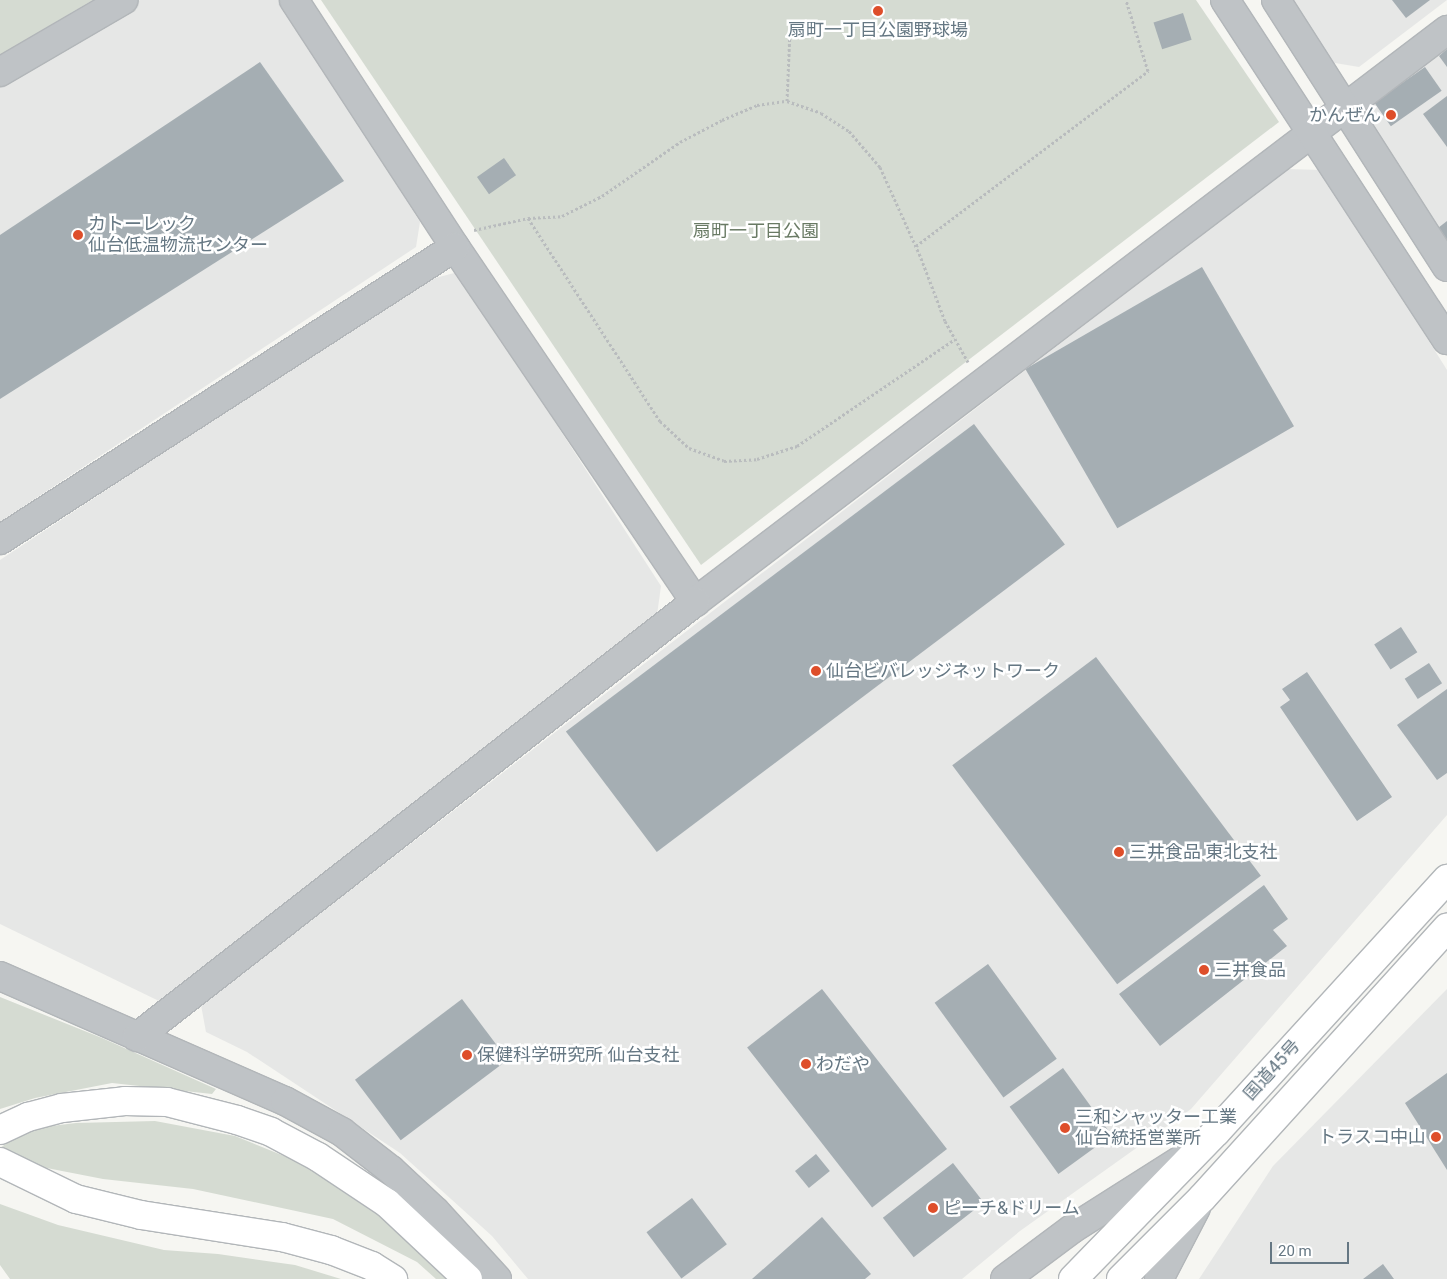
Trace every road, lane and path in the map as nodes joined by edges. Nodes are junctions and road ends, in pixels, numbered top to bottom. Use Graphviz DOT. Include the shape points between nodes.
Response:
graph roads {
  1 [pos="123,0"];
  2 [pos="294,0"];
  3 [pos="1126,0"];
  4 [pos="1226,0"];
  5 [pos="1276,0"];
  6 [pos="790,30"];
  7 [pos="1447,30"];
  8 [pos="0,72"];
  9 [pos="787,101"];
  10 [pos="1344,108"];
  11 [pos="1312,132"];
  12 [pos="528,218"];
  13 [pos="916,246"];
  14 [pos="455,247"];
  15 [pos="1447,267"];
  16 [pos="955,339"];
  17 [pos="1447,340"];
  18 [pos="982,383"];
  19 [pos="0,540"];
  20 [pos="695,602"];
  21 [pos="1447,879"];
  22 [pos="1447,928"];
  23 [pos="0,976"];
  24 [pos="138,1037"];
  25 [pos="0,1130"];
  26 [pos="1195,1151"];
  27 [pos="0,1162"];
  28 [pos="1202,1198"];
  29 [pos="393,1279"];
  30 [pos="468,1279"];
  31 [pos="497,1279"];
  32 [pos="1005,1279"];
  33 [pos="1073,1279"];
  34 [pos="1121,1279"];
  35 [pos="1159,1279"];
  1 -- 8 [label="street"];
  2 -- 14 [label="street"];
  3 -- 13 [label="path" via="1148,71"];
  4 -- 11 [label="street"];
  5 -- 10 [label="street"];
  6 -- 9 [label="path"];
  7 -- 10 [label="street"];
  9 -- 12 [label="path" via="757,105 722,120 680,142 602,196 562,216"];
  9 -- 13 [label="path" via="821,113 850,131 880,167"];
  10 -- 11 [label="street"];
  10 -- 15 [label="street"];
  11 -- 17 [label="street"];
  11 -- 18 [label="street"];
  12 -- 14 [label="path" via="475,229"];
  12 -- 16 [label="path" via="660,421 690,448 724,461 757,459 797,446"];
  13 -- 16 [label="path"];
  14 -- 19 [label="street"];
  14 -- 20 [label="street"];
  16 -- 18 [label="path"];
  18 -- 20 [label="street"];
  20 -- 24 [label="street"];
  21 -- 26 [label="highway, 国道45号"];
  22 -- 28 [label="highway, 国道45号"];
  23 -- 24 [label="street"];
  24 -- 31 [label="street" via="284,1100 342,1132 391,1170 435,1211"];
  25 -- 30 [label="highway" via="28,1117 62,1108 125,1101 167,1102 237,1120 271,1132 318,1157 387,1203"];
  26 -- 32 [label="street" via="1072,1229"];
  26 -- 33 [label="highway, 国道45号"];
  27 -- 29 [label="highway" via="76,1199 141,1215 282,1237 331,1250 372,1266"];
  28 -- 34 [label="highway, 国道45号"];
  28 -- 35 [label="street"];
}
